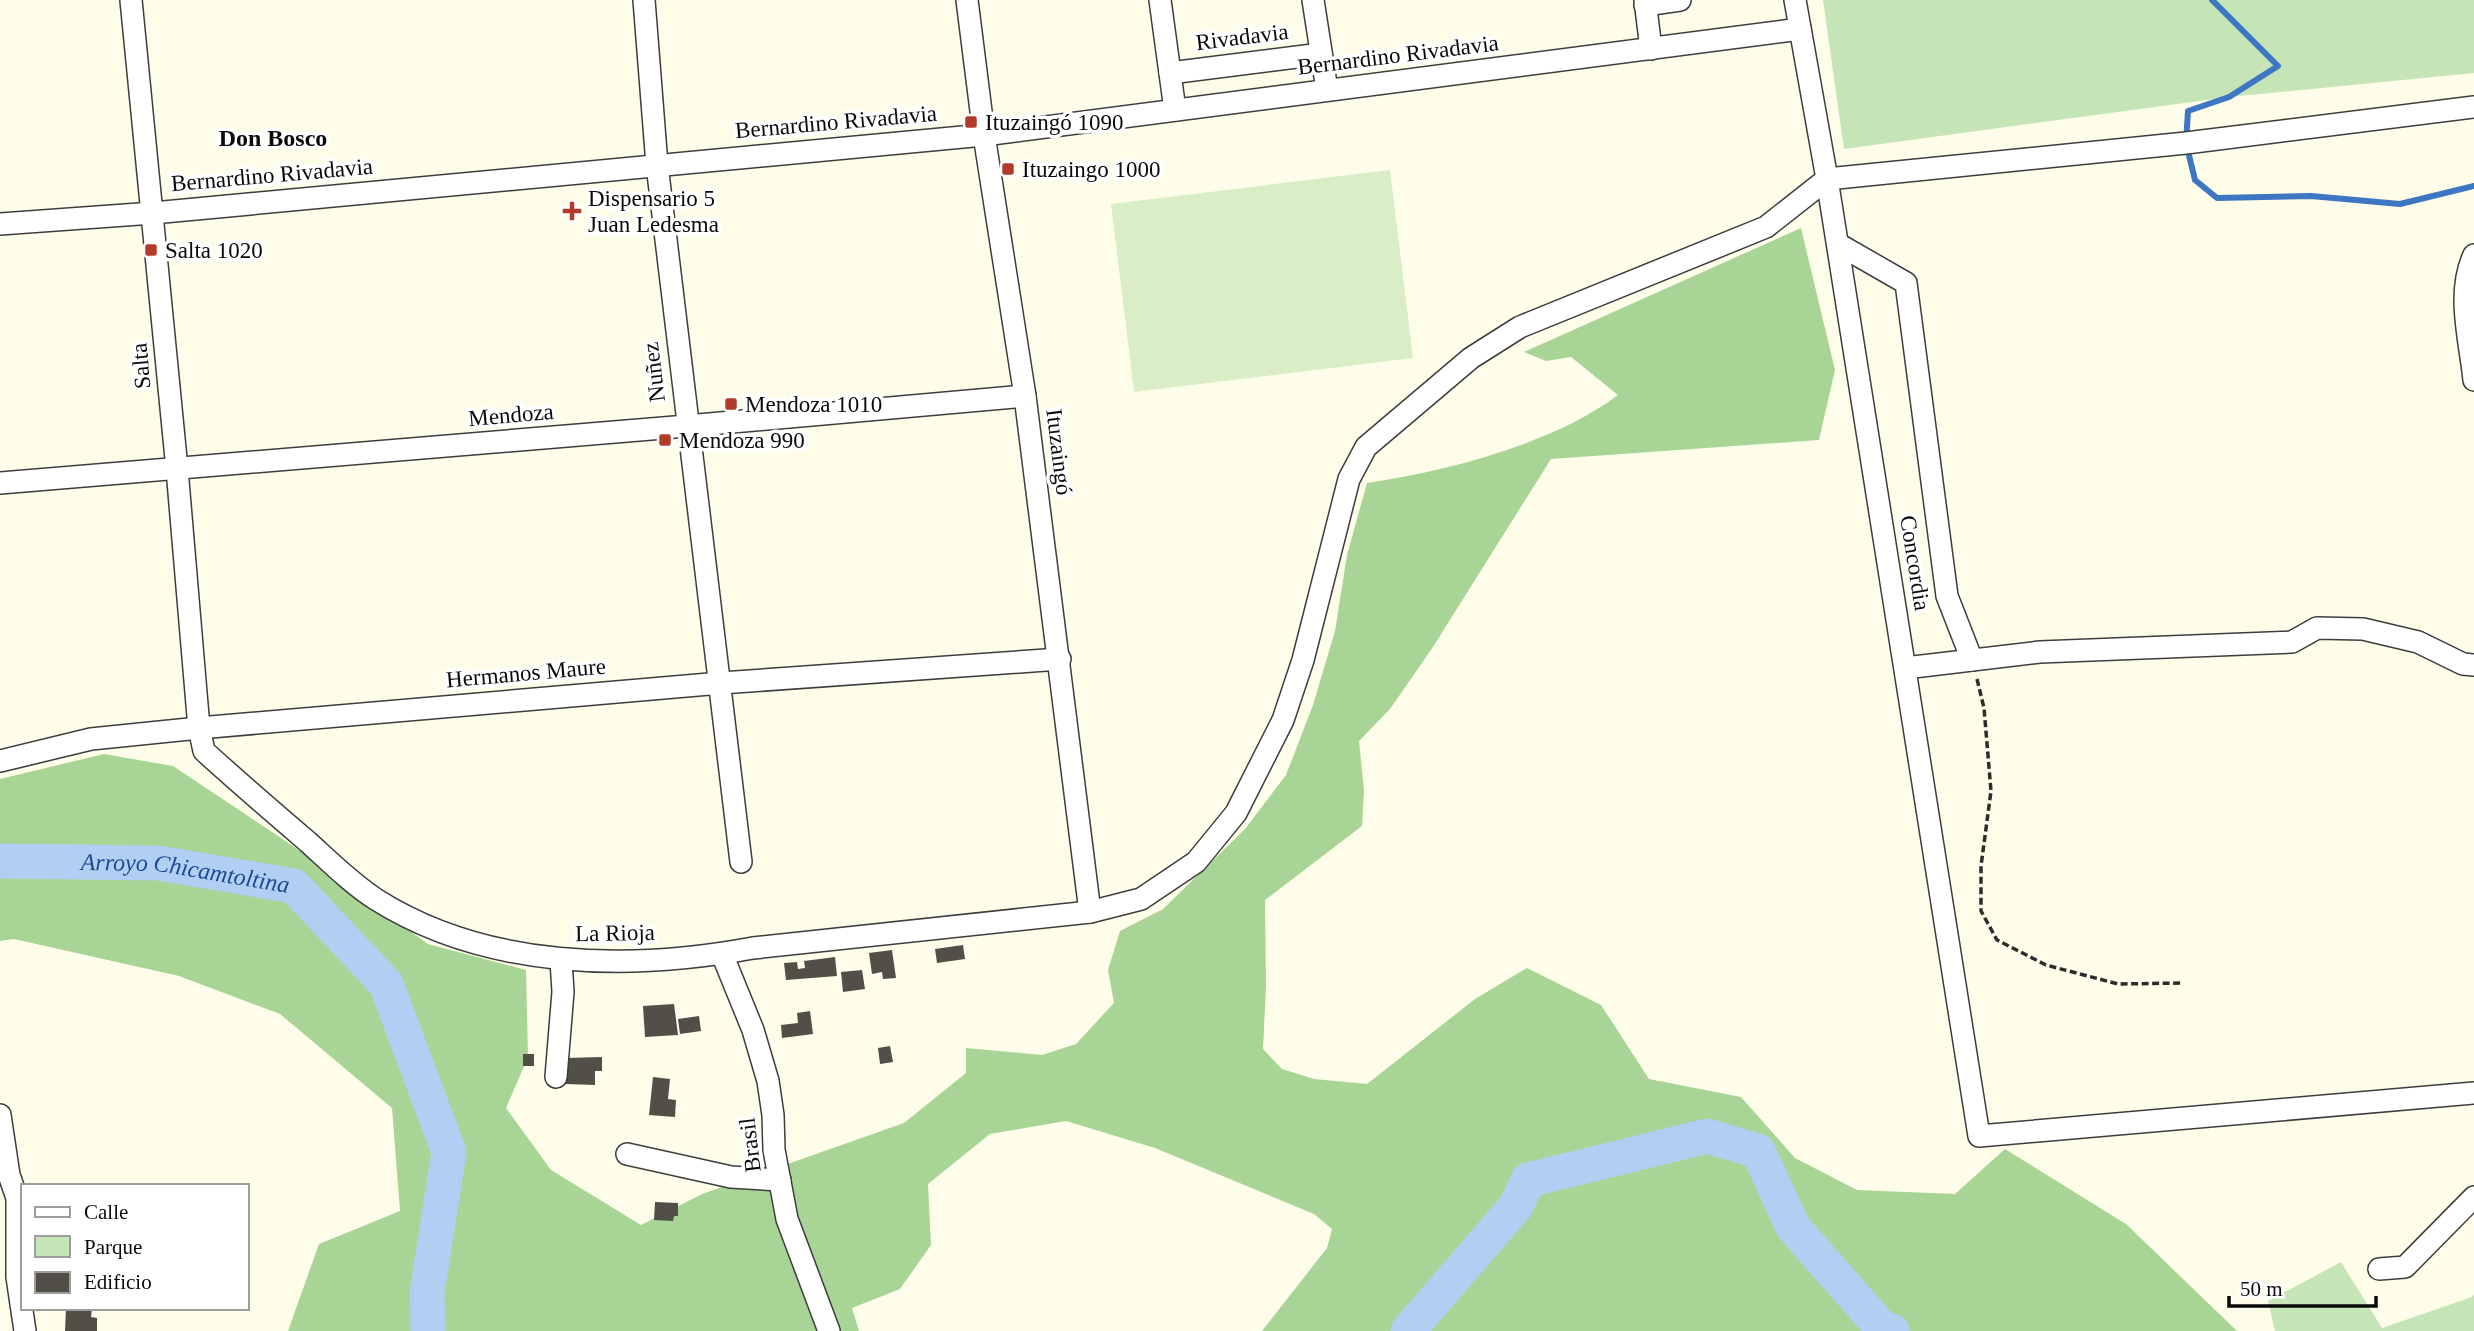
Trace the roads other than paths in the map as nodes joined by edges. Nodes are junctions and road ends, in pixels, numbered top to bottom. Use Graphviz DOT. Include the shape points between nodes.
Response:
graph roads {
  1 [pos="131,0"];
  2 [pos="644,0"];
  3 [pos="967,0"];
  4 [pos="1160,0"];
  5 [pos="1313,0"];
  6 [pos="1680,0"];
  7 [pos="1795,0"];
  8 [pos="1645,2"];
  9 [pos="1800,29"];
  10 [pos="1651,48"];
  11 [pos="1321,54"];
  12 [pos="1170,73"];
  13 [pos="1327,90"];
  14 [pos="2474,107"];
  15 [pos="1175,110"];
  16 [pos="984,135"];
  17 [pos="656,165"];
  18 [pos="1828,179"];
  19 [pos="153,213"];
  20 [pos="0,224"];
  21 [pos="1838,244"];
  22 [pos="2474,256"];
  23 [pos="2474,380"];
  24 [pos="1026,396"];
  25 [pos="687,426"];
  26 [pos="177,469"];
  27 [pos="0,483"];
  28 [pos="1060,659"];
  29 [pos="1972,660"];
  30 [pos="2474,665"];
  31 [pos="1905,668"];
  32 [pos="721,683"];
  33 [pos="199,728"];
  34 [pos="156,732"];
  35 [pos="204,751"];
  36 [pos="0,761"];
  37 [pos="741,862"];
  38 [pos="1090,912"];
  39 [pos="722,954"];
  40 [pos="561,960"];
  41 [pos="556,1077"];
  42 [pos="2474,1094"];
  43 [pos="0,1115"];
  44 [pos="627,1154"];
  45 [pos="780,1180"];
  46 [pos="2474,1198"];
  47 [pos="2379,1269"];
  48 [pos="21,1300"];
  49 [pos="22,1310"];
  50 [pos="25,1331"];
  51 [pos="828,1331"];
  1 -- 19 [label="street, Salta"];
  2 -- 17 [label="street, Nuñez"];
  3 -- 16 [label="street, Ituzaingó"];
  4 -- 12 [label="street"];
  5 -- 11 [label="street"];
  6 -- 8 [label="street"];
  7 -- 9 [label="street, Concordia"];
  8 -- 10 [label="street"];
  9 -- 10 [label="street, Bernardino Rivadavia"];
  9 -- 18 [label="street, Concordia"];
  10 -- 13 [label="street, Bernardino Rivadavia"];
  11 -- 12 [label="street, Rivadavia"];
  11 -- 13 [label="street"];
  12 -- 15 [label="street"];
  13 -- 15 [label="street, Bernardino Rivadavia"];
  14 -- 18 [label="street" via="2186,143"];
  15 -- 16 [label="street, Bernardino Rivadavia"];
  16 -- 17 [label="street, Bernardino Rivadavia"];
  16 -- 24 [label="street, Ituzaingó"];
  17 -- 19 [label="street, Bernardino Rivadavia"];
  17 -- 25 [label="street, Nuñez"];
  18 -- 21 [label="street, Concordia"];
  18 -- 38 [label="street, La Rioja" via="1766,227 1520,327 1471,358 1366,447 1349,479 1283,720 1236,813 1196,862 1141,899"];
  19 -- 20 [label="street, Bernardino Rivadavia"];
  19 -- 26 [label="street, Salta"];
  21 -- 29 [label="street" via="1906,283 1947,596"];
  21 -- 31 [label="street, Concordia"];
  22 -- 23 [label="street" via="2465,301"];
  24 -- 25 [label="street, Mendoza"];
  24 -- 28 [label="street, Ituzaingó"];
  25 -- 26 [label="street, Mendoza"];
  25 -- 32 [label="street, Nuñez"];
  26 -- 27 [label="street, Mendoza"];
  26 -- 33 [label="street, Salta"];
  28 -- 32 [label="street, Hermanos Maure"];
  28 -- 38 [label="street, Ituzaingó"];
  29 -- 30 [label="street" via="2040,652 2292,642 2317,628 2329,628 2363,629 2407,639"];
  29 -- 31 [label="street"];
  31 -- 42 [label="street, Concordia" via="1979,1136"];
  32 -- 33 [label="street, Hermanos Maure"];
  32 -- 37 [label="street, Nuñez"];
  33 -- 34 [label="street, Hermanos Maure"];
  33 -- 35 [label="street"];
  34 -- 35 [label="street, La Rioja"];
  34 -- 36 [label="street, Hermanos Maure" via="91,739"];
  35 -- 40 [label="street, La Rioja" via="376,899 414,920 472,942"];
  38 -- 39 [label="street, La Rioja"];
  39 -- 40 [label="street, La Rioja"];
  39 -- 45 [label="street, Brasil" via="768,1081"];
  40 -- 41 [label="street"];
  43 -- 48 [label="street" via="17,1198"];
  44 -- 45 [label="street" via="731,1177"];
  45 -- 51 [label="street, Brasil" via="787,1219"];
  46 -- 47 [label="street" via="2405,1267"];
  49 -- 50 [label="street"];
}
